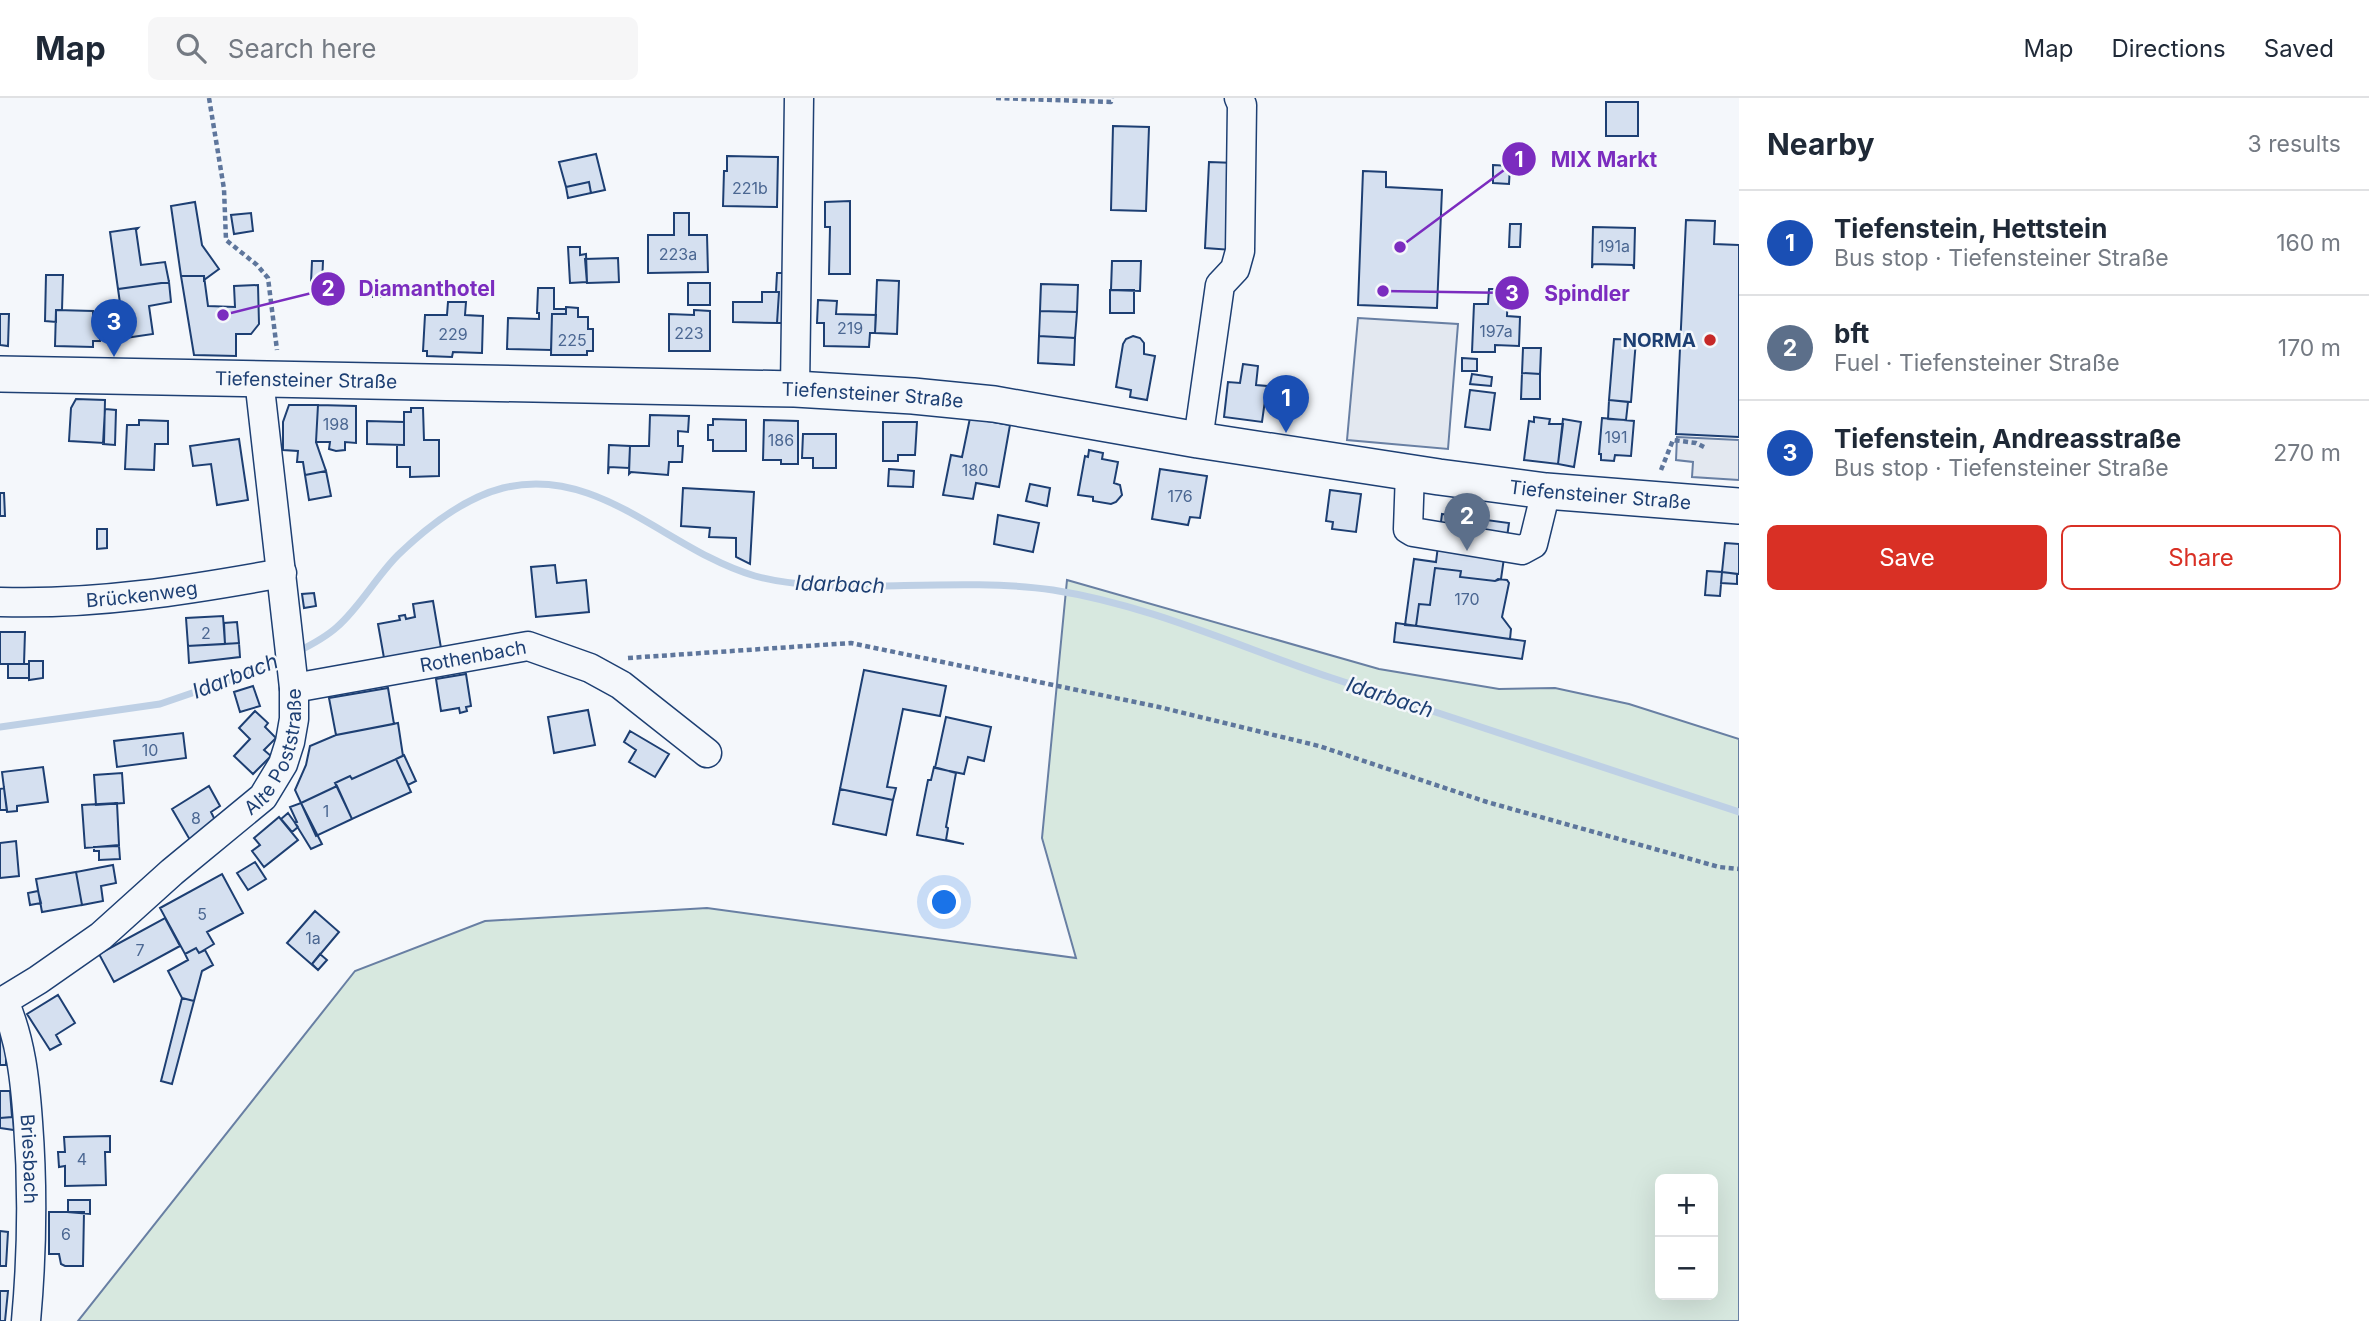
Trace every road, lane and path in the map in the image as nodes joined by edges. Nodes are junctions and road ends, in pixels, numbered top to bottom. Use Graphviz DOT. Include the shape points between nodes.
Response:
graph roads {
  1 [pos="209,98"];
  2 [pos="799,98"];
  3 [pos="996,98"];
  4 [pos="1112,98"];
  5 [pos="1239,98"];
  6 [pos="0,374"];
  7 [pos="269,379"];
  8 [pos="795,389"];
  9 [pos="1198,440"];
  10 [pos="1704,447"];
  11 [pos="1410,472"];
  12 [pos="1546,491"];
  13 [pos="1649,500"];
  14 [pos="1739,506"];
  15 [pos="282,573"];
  16 [pos="0,602"];
  17 [pos="590,667"];
  18 [pos="293,677"];
  19 [pos="707,752"];
  20 [pos="1739,869"];
  21 [pos="2,1002"];
  22 [pos="26,1321"];
  1 -- 7 [label="path" via="224,189 226,240 268,278 272,298"];
  2 -- 8 [label="street"];
  3 -- 4 [label="path" via="1111,102"];
  5 -- 9 [label="street" via="1240,251 1235,269 1220,285"];
  6 -- 7 [label="main road, Tiefensteiner Straße"];
  7 -- 8 [label="main road, Tiefensteiner Straße"];
  7 -- 15 [label="street, Alte Poststraße"];
  8 -- 9 [label="main road, Tiefensteiner Straße" via="994,404"];
  9 -- 11 [label="main road, Tiefensteiner Straße"];
  10 -- 13 [label="path" via="1673,440"];
  11 -- 12 [label="main road, Tiefensteiner Straße"];
  11 -- 12 [label="street" via="1408,529 1522,550 1533,544"];
  12 -- 13 [label="main road, Tiefensteiner Straße"];
  13 -- 14 [label="main road, Tiefensteiner Straße"];
  15 -- 16 [label="street, Brückenweg" via="131,597"];
  15 -- 18 [label="street, Alte Poststraße"];
  17 -- 18 [label="street, Rothenbach" via="528,646"];
  17 -- 19 [label="street, Rothenbach" via="621,685"];
  17 -- 20 [label="path" via="608,660 851,643 1159,707 1320,746 1487,802"];
  18 -- 21 [label="street, Alte Poststraße" via="290,742 284,764 262,797 101,936"];
  21 -- 22 [label="street, Briesbach" via="18,1036 24,1068 31,1157"];
}
